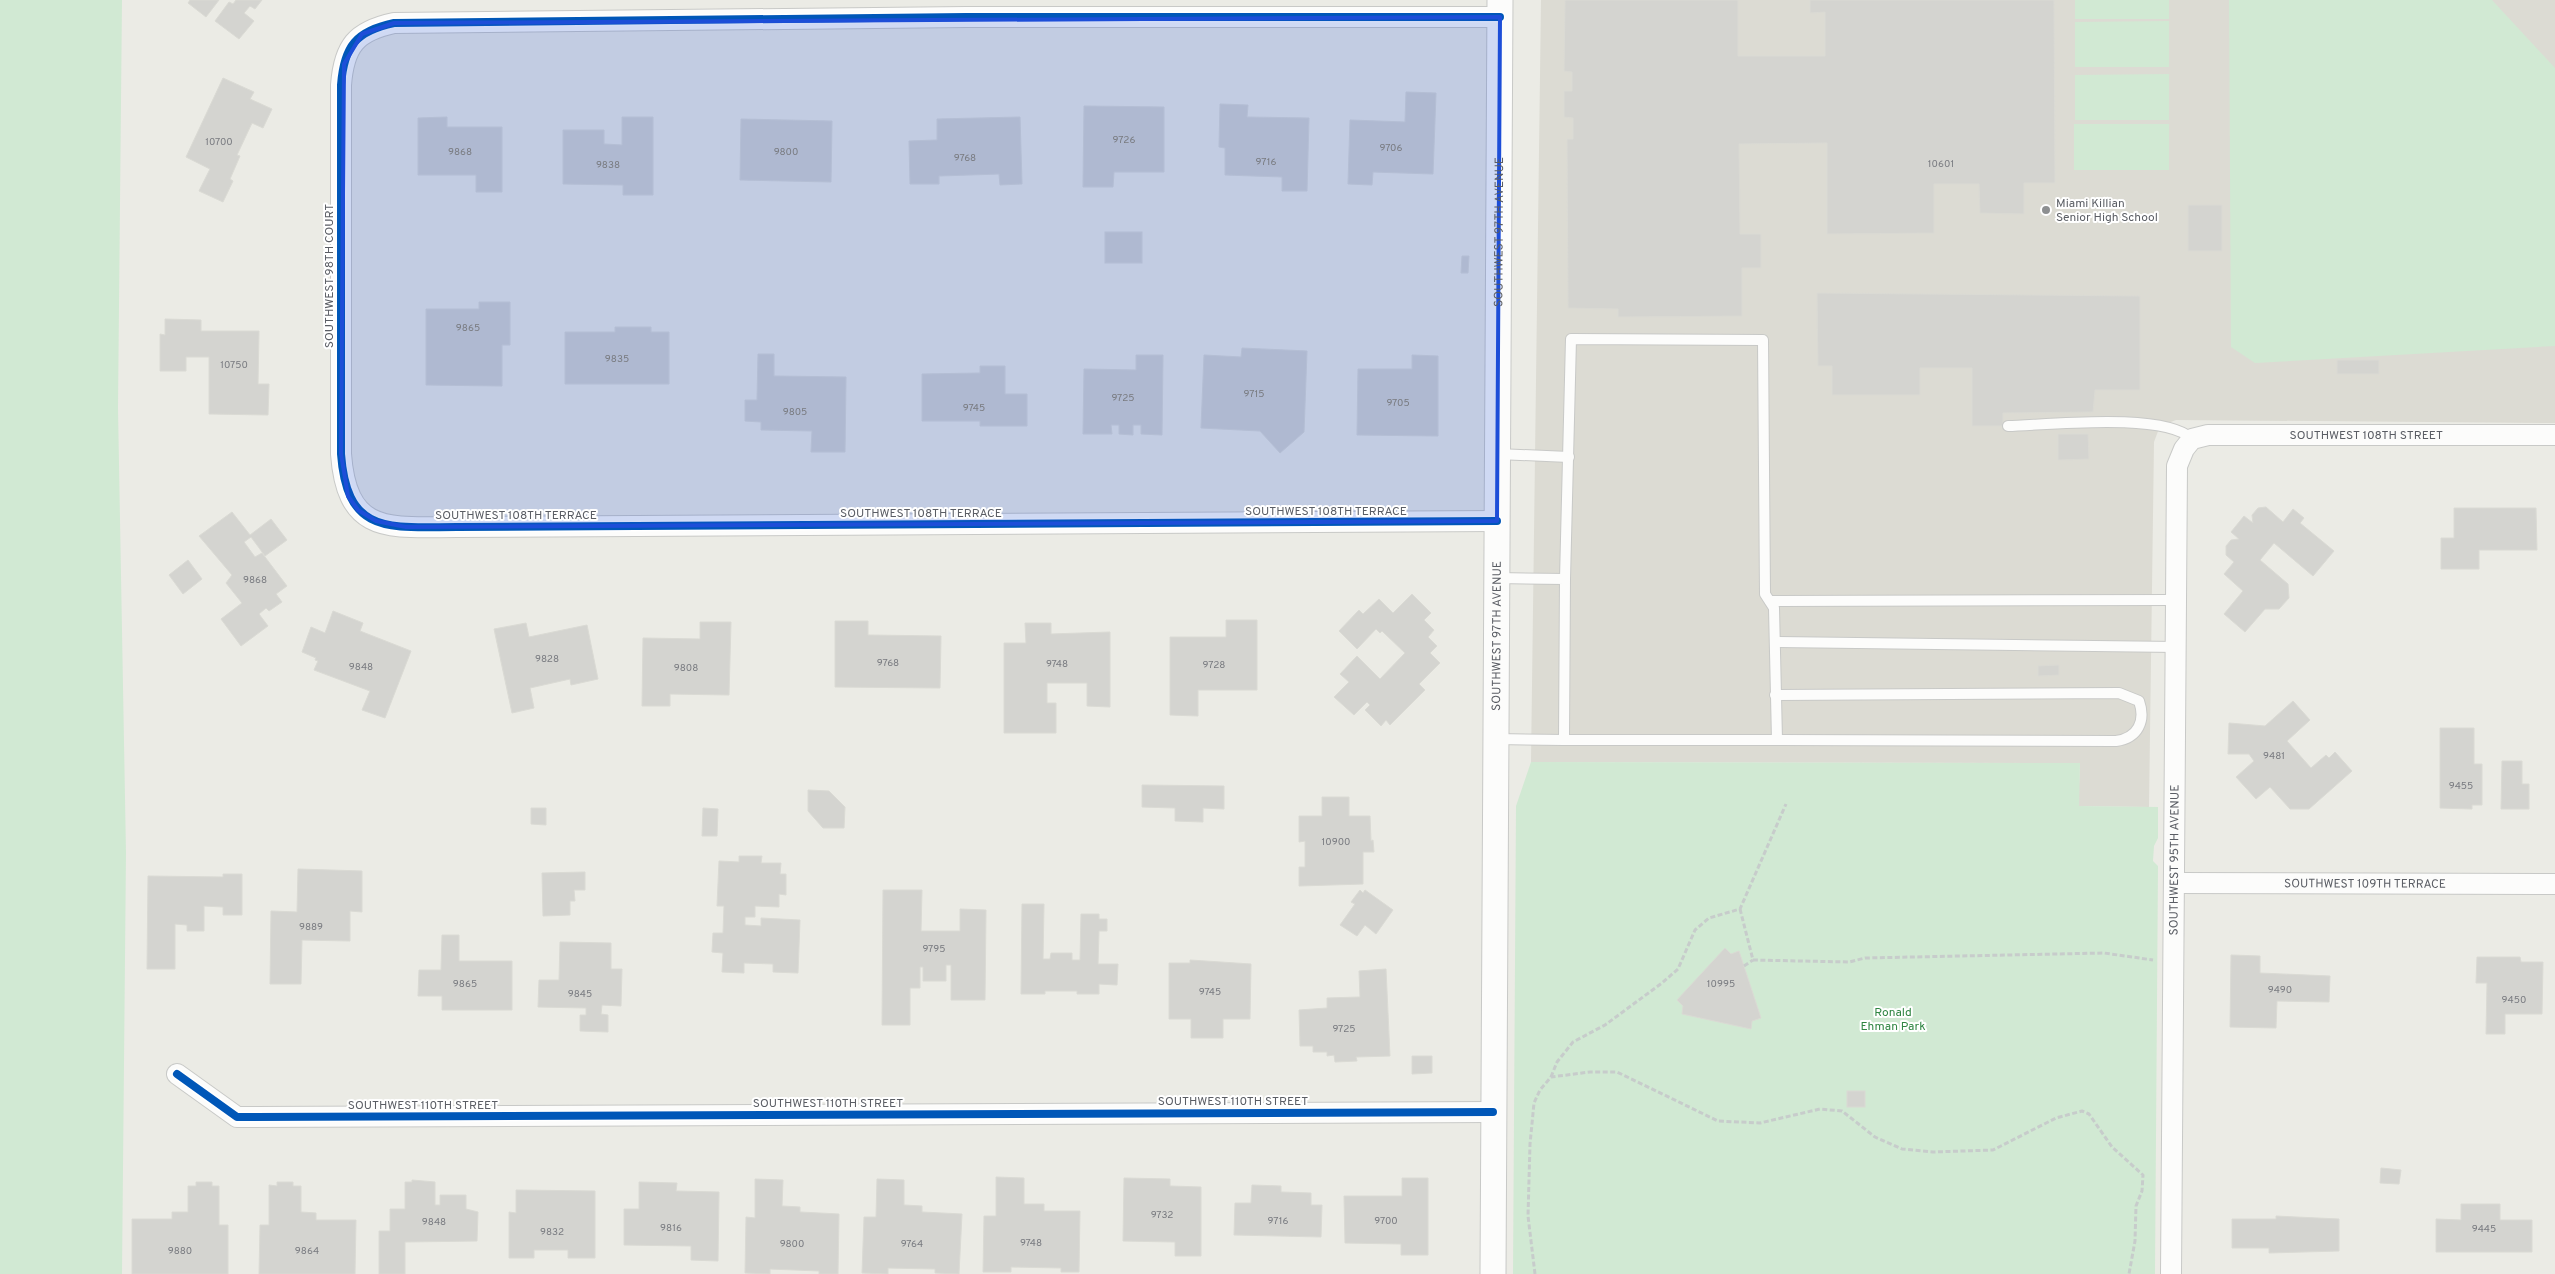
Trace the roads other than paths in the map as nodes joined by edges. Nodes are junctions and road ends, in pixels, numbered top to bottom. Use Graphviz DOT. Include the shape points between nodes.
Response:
graph roads {
  1 [pos="1500,8"];
  2 [pos="2008,426"];
  3 [pos="2555,435"];
  4 [pos="2188,444"];
  5 [pos="1497,454"];
  6 [pos="1569,457"];
  7 [pos="353,504"];
  8 [pos="1496,521"];
  9 [pos="1496,578"];
  10 [pos="1565,579"];
  11 [pos="2177,600"];
  12 [pos="1770,601"];
  13 [pos="1775,642"];
  14 [pos="2177,647"];
  15 [pos="1776,695"];
  16 [pos="1495,739"];
  17 [pos="1564,740"];
  18 [pos="1777,740"];
  19 [pos="2175,883"];
  20 [pos="2555,884"];
  21 [pos="177,1074"];
  22 [pos="1493,1112"];
  23 [pos="1493,1274"];
  24 [pos="2171,1274"];
  1 -- 5 [label="street, SOUTHWEST 97TH AVENUE"];
  1 -- 7 [label="street, SOUTHWEST 98TH COURT" via="446,21 382,26 362,34 350,47 341,85 341,454 346,488"];
  2 -- 4 [label="lane" via="2146,423 2186,433"];
  3 -- 4 [label="street, SOUTHWEST 108TH STREET" via="2208,435"];
  4 -- 11 [label="street, SOUTHWEST 95TH AVENUE" via="2177,466"];
  5 -- 6 [label="lane"];
  5 -- 8 [label="street, SOUTHWEST 97TH AVENUE"];
  6 -- 10 [label="lane"];
  6 -- 12 [label="lane" via="1572,340 1764,340 1765,594"];
  7 -- 8 [label="street, SOUTHWEST 108TH TERRACE" via="376,521 406,527"];
  8 -- 9 [label="street, SOUTHWEST 97TH AVENUE"];
  9 -- 10 [label="lane"];
  9 -- 16 [label="street, SOUTHWEST 97TH AVENUE"];
  10 -- 17 [label="lane"];
  11 -- 12 [label="lane"];
  11 -- 14 [label="street, SOUTHWEST 95TH AVENUE"];
  12 -- 13 [label="lane" via="1774,608"];
  13 -- 14 [label="lane"];
  13 -- 15 [label="lane"];
  14 -- 19 [label="street, SOUTHWEST 95TH AVENUE"];
  15 -- 18 [label="lane"];
  15 -- 18 [label="lane" via="2119,693 2139,701 2142,716 2135,734 2116,740"];
  16 -- 17 [label="lane"];
  16 -- 22 [label="street, SOUTHWEST 97TH AVENUE"];
  17 -- 18 [label="lane"];
  19 -- 20 [label="street, SOUTHWEST 109TH TERRACE"];
  19 -- 24 [label="street, SOUTHWEST 95TH AVENUE"];
  21 -- 22 [label="street, SOUTHWEST 110TH STREET" via="237,1117"];
  22 -- 23 [label="street, SOUTHWEST 97TH AVENUE"];
}
